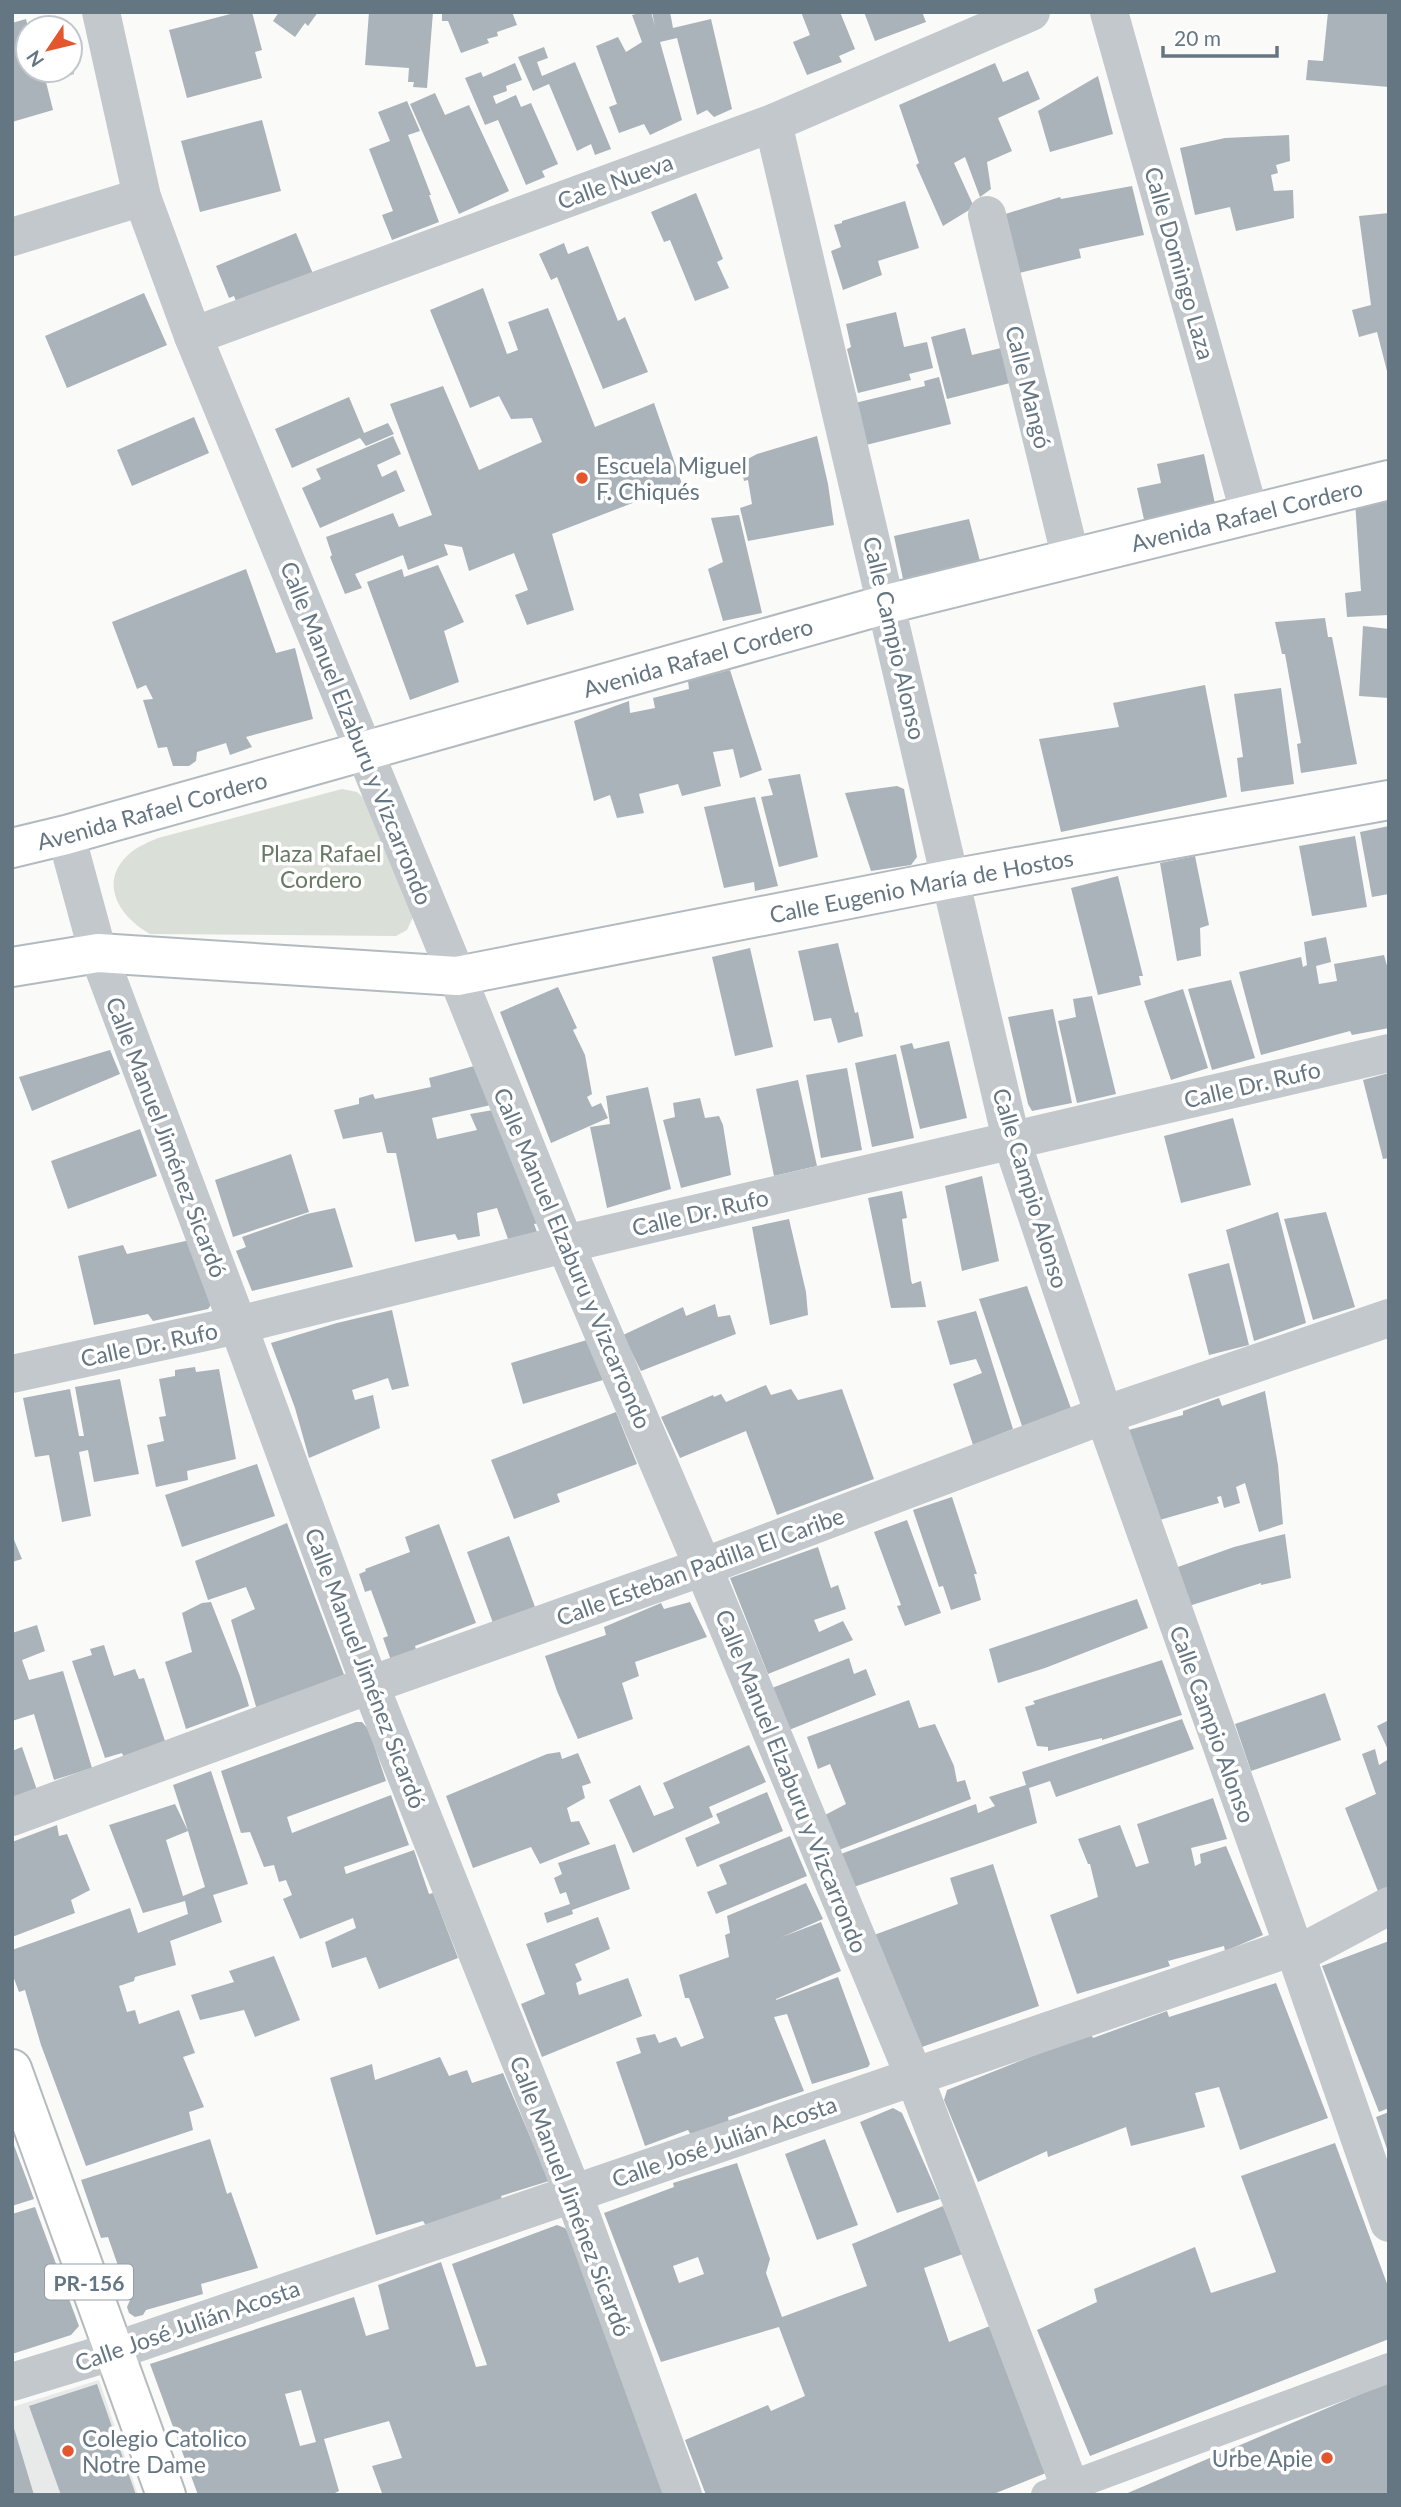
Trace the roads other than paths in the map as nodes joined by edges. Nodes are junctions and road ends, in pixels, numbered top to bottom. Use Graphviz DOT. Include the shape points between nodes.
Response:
graph roads {
  1 [pos="101,12"];
  2 [pos="1031,12"];
  3 [pos="1109,12"];
  4 [pos="773,123"];
  5 [pos="142,197"];
  6 [pos="986,215"];
  7 [pos="12,237"];
  8 [pos="193,336"];
  9 [pos="1389,480"];
  10 [pos="1251,514"];
  11 [pos="1071,559"];
  12 [pos="887,604"];
  13 [pos="364,751"];
  14 [pos="1389,800"];
  15 [pos="66,835"];
  16 [pos="12,848"];
  17 [pos="951,879"];
  18 [pos="98,953"];
  19 [pos="12,967"];
  20 [pos="457,976"];
  21 [pos="1389,1053"];
  22 [pos="1011,1139"];
  23 [pos="565,1244"];
  24 [pos="1389,1318"];
  25 [pos="238,1325"];
  26 [pos="12,1374"];
  27 [pos="1104,1415"];
  28 [pos="703,1567"];
  29 [pos="370,1685"];
  30 [pos="12,1817"];
  31 [pos="1389,1906"];
  32 [pos="1293,1947"];
  33 [pos="12,2069"];
  34 [pos="914,2076"];
  35 [pos="573,2193"];
  36 [pos="1389,2223"];
  37 [pos="114,2351"];
  38 [pos="1389,2368"];
  39 [pos="12,2382"];
  40 [pos="1062,2492"];
  41 [pos="166,2495"];
  42 [pos="683,2495"];
  1 -- 5 [label="street, Calle Manuel Elzaburu y Vizcarrondo"];
  2 -- 4 [label="street, Calle Nueva"];
  3 -- 10 [label="street, Calle Domingo Laza"];
  4 -- 8 [label="street, Calle Nueva"];
  4 -- 12 [label="street, Calle Campio Alonso"];
  5 -- 7 [label="street"];
  5 -- 8 [label="street, Calle Manuel Elzaburu y Vizcarrondo"];
  6 -- 11 [label="street, Calle Mangó"];
  8 -- 13 [label="street, Calle Manuel Elzaburu y Vizcarrondo"];
  9 -- 10 [label="main road, Avenida Rafael Cordero"];
  10 -- 11 [label="main road, Avenida Rafael Cordero"];
  11 -- 12 [label="main road, Avenida Rafael Cordero"];
  12 -- 13 [label="main road, Avenida Rafael Cordero"];
  12 -- 17 [label="street, Calle Campio Alonso"];
  13 -- 15 [label="main road, Avenida Rafael Cordero"];
  13 -- 20 [label="street, Calle Manuel Elzaburu y Vizcarrondo"];
  14 -- 17 [label="main road, Calle Eugenio María de Hostos"];
  15 -- 16 [label="main road, Avenida Rafael Cordero"];
  15 -- 18 [label="street, Calle Manuel Jiménez Sicardó"];
  17 -- 20 [label="main road, Calle Eugenio María de Hostos"];
  17 -- 22 [label="street, Calle Campio Alonso"];
  18 -- 19 [label="main road"];
  18 -- 20 [label="main road"];
  18 -- 25 [label="street, Calle Manuel Jiménez Sicardó"];
  20 -- 23 [label="street, Calle Manuel Elzaburu y Vizcarrondo"];
  21 -- 22 [label="street, Calle Dr. Rufo"];
  22 -- 23 [label="street, Calle Dr. Rufo"];
  22 -- 27 [label="street, Calle Campio Alonso"];
  23 -- 25 [label="street, Calle Dr. Rufo"];
  23 -- 28 [label="street, Calle Manuel Elzaburu y Vizcarrondo"];
  24 -- 27 [label="street, Calle Esteban Padilla El Caribe"];
  25 -- 26 [label="street, Calle Dr. Rufo"];
  25 -- 29 [label="street, Calle Manuel Jiménez Sicardó"];
  27 -- 28 [label="street, Calle Esteban Padilla El Caribe"];
  27 -- 32 [label="street, Calle Campio Alonso"];
  28 -- 29 [label="street, Calle Esteban Padilla El Caribe"];
  28 -- 34 [label="street, Calle Manuel Elzaburu y Vizcarrondo"];
  29 -- 30 [label="street, Calle Esteban Padilla El Caribe"];
  29 -- 35 [label="street, Calle Manuel Jiménez Sicardó"];
  31 -- 32 [label="street, Calle José Julián Acosta" via="1304,1951"];
  32 -- 34 [label="street, Calle José Julián Acosta"];
  32 -- 36 [label="street, Calle Campio Alonso"];
  33 -- 37 [label="main road, PR-156"];
  34 -- 35 [label="street, Calle José Julián Acosta"];
  34 -- 40 [label="street, Calle Manuel Elzaburu y Vizcarrondo"];
  35 -- 37 [label="street, Calle José Julián Acosta"];
  35 -- 42 [label="street, Calle Manuel Jiménez Sicardó"];
  37 -- 39 [label="street, Calle José Julián Acosta"];
  37 -- 41 [label="main road, PR-156"];
  38 -- 40 [label="street"];
}
